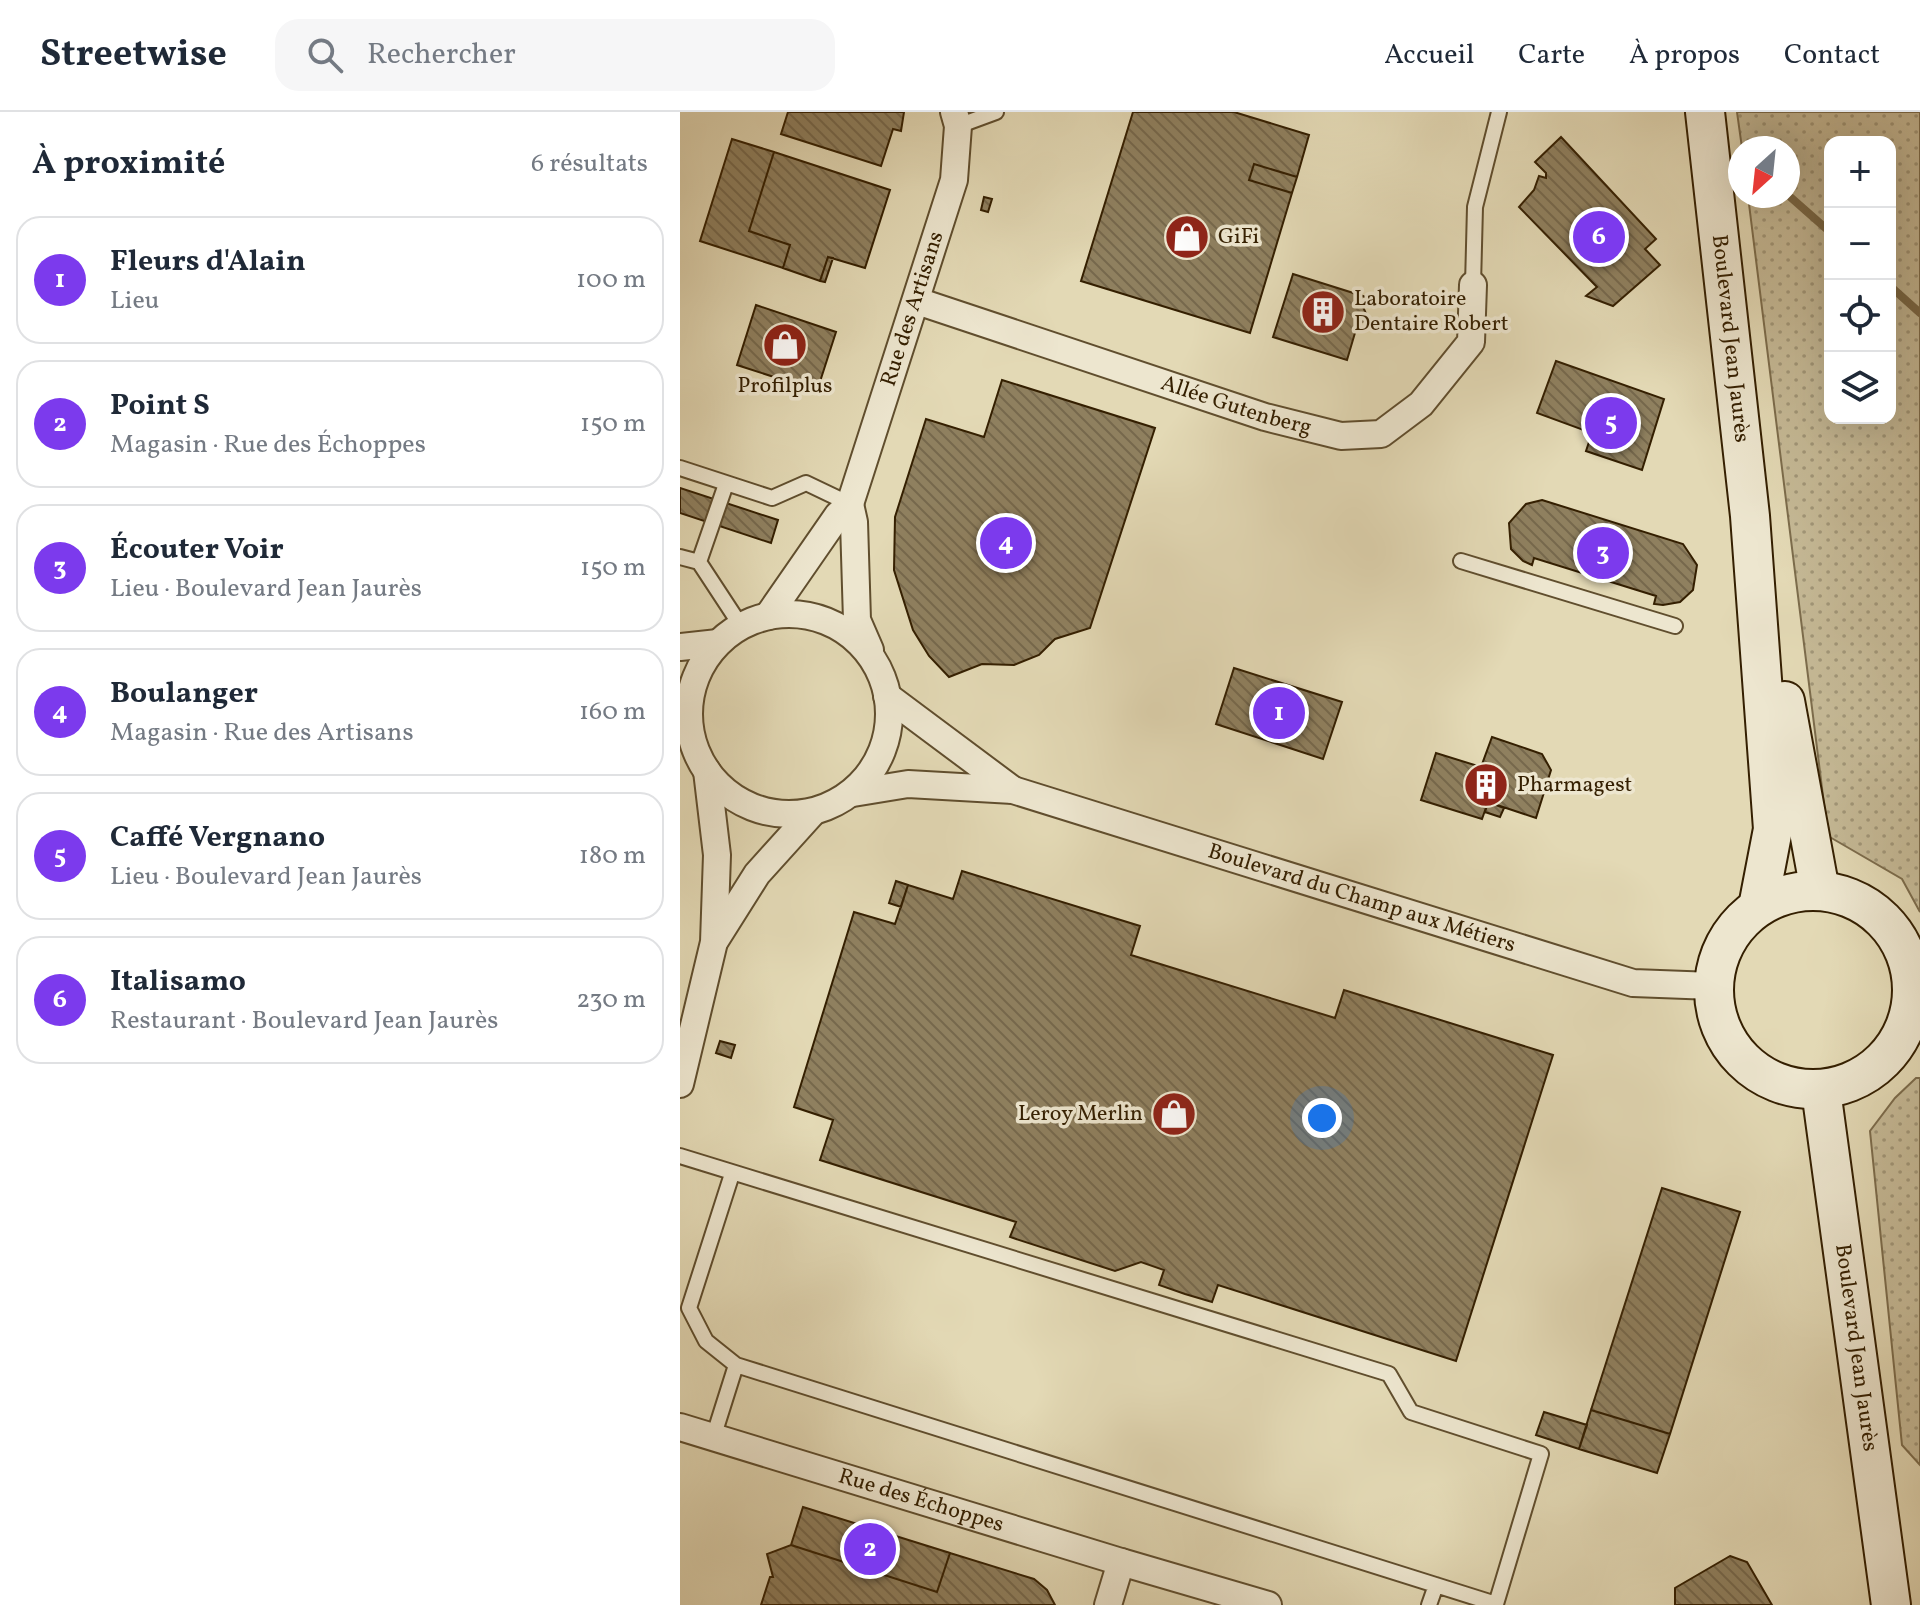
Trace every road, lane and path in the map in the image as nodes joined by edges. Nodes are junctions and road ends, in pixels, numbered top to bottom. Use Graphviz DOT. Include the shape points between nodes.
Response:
graph roads {
  1 [pos="996,112"];
  2 [pos="1499,112"];
  3 [pos="1705,112"];
  4 [pos="956,119"];
  5 [pos="1473,285"];
  6 [pos="917,301"];
  7 [pos="680,468"];
  8 [pos="726,484"];
  9 [pos="850,504"];
  10 [pos="1750,516"];
  11 [pos="680,557"];
  12 [pos="1461,561"];
  13 [pos="699,562"];
  14 [pos="768,616"];
  15 [pos="741,626"];
  16 [pos="1675,626"];
  17 [pos="718,643"];
  18 [pos="680,647"];
  19 [pos="873,659"];
  20 [pos="887,696"];
  21 [pos="684,720"];
  22 [pos="707,771"];
  23 [pos="1013,790"];
  24 [pos="853,793"];
  25 [pos="813,812"];
  26 [pos="1820,891"];
  27 [pos="1758,907"];
  28 [pos="714,942"];
  29 [pos="1713,986"];
  30 [pos="1916,1014"];
  31 [pos="680,1084"];
  32 [pos="1821,1090"];
  33 [pos="680,1156"];
  34 [pos="732,1174"];
  35 [pos="736,1365"];
  36 [pos="680,1427"];
  37 [pos="713,1438"];
  38 [pos="1121,1562"];
  39 [pos="1436,1585"];
  40 [pos="1253,1603"];
  41 [pos="1108,1605"];
  42 [pos="1429,1605"];
  43 [pos="1891,1605"];
  1 -- 4 [label="lane"];
  2 -- 5 [label="lane" via="1475,207"];
  3 -- 10 [label="street, Boulevard Jean Jaurès"];
  4 -- 6 [label="street, Rue des Artisans" via="954,180"];
  5 -- 6 [label="street, Allée Gutenberg" via="1471,342 1421,404 1381,434 1341,436 1265,417"];
  6 -- 9 [label="street, Rue des Artisans"];
  7 -- 8 [label="lane"];
  8 -- 9 [label="lane" via="772,498 806,483"];
  8 -- 13 [label="lane"];
  9 -- 14 [label="street, Rue des Artisans"];
  9 -- 19 [label="street, Rue des Artisans" via="857,620"];
  10 -- 26 [label="street, Boulevard Jean Jaurès"];
  10 -- 27 [label="street, Boulevard Jean Jaurès" via="1773,829"];
  11 -- 13 [label="lane"];
  12 -- 16 [label="lane"];
  13 -- 15 [label="lane"];
  14 -- 15 [label="street"];
  14 -- 19 [label="street" via="798,614 827,621 853,636"];
  15 -- 17 [label="street"];
  17 -- 18 [label="street"];
  17 -- 21 [label="street" via="702,664"];
  19 -- 20 [label="street"];
  20 -- 23 [label="street, Boulevard du Champ aux Métiers"];
  20 -- 24 [label="street" via="885,747"];
  21 -- 22 [label="street"];
  22 -- 25 [label="street" via="740,803 771,814"];
  22 -- 28 [label="street" via="717,840"];
  23 -- 24 [label="street, Boulevard du Champ aux Métiers" via="908,784"];
  23 -- 29 [label="street, Boulevard du Champ aux Métiers" via="1633,983"];
  24 -- 25 [label="street"];
  25 -- 28 [label="street" via="757,874"];
  26 -- 27 [label="street" via="1788,893"];
  26 -- 30 [label="street" via="1853,899 1881,918 1901,944 1912,976"];
  27 -- 29 [label="street" via="1735,928 1719,955"];
  28 -- 31 [label="street"];
  29 -- 32 [label="street" via="1717,1020 1732,1050 1757,1073 1788,1087"];
  30 -- 32 [label="street" via="1879,1065 1852,1082"];
  32 -- 43 [label="street, Boulevard Jean Jaurès"];
  33 -- 34 [label="lane"];
  34 -- 35 [label="lane" via="689,1308 706,1341"];
  34 -- 39 [label="lane" via="1389,1374 1411,1412 1541,1454 1496,1604"];
  35 -- 37 [label="lane"];
  35 -- 39 [label="lane"];
  36 -- 37 [label="street, Rue des Échoppes"];
  37 -- 38 [label="street, Rue des Échoppes"];
  38 -- 40 [label="street, Rue des Échoppes"];
  38 -- 41 [label="street"];
  39 -- 42 [label="lane"];
}
